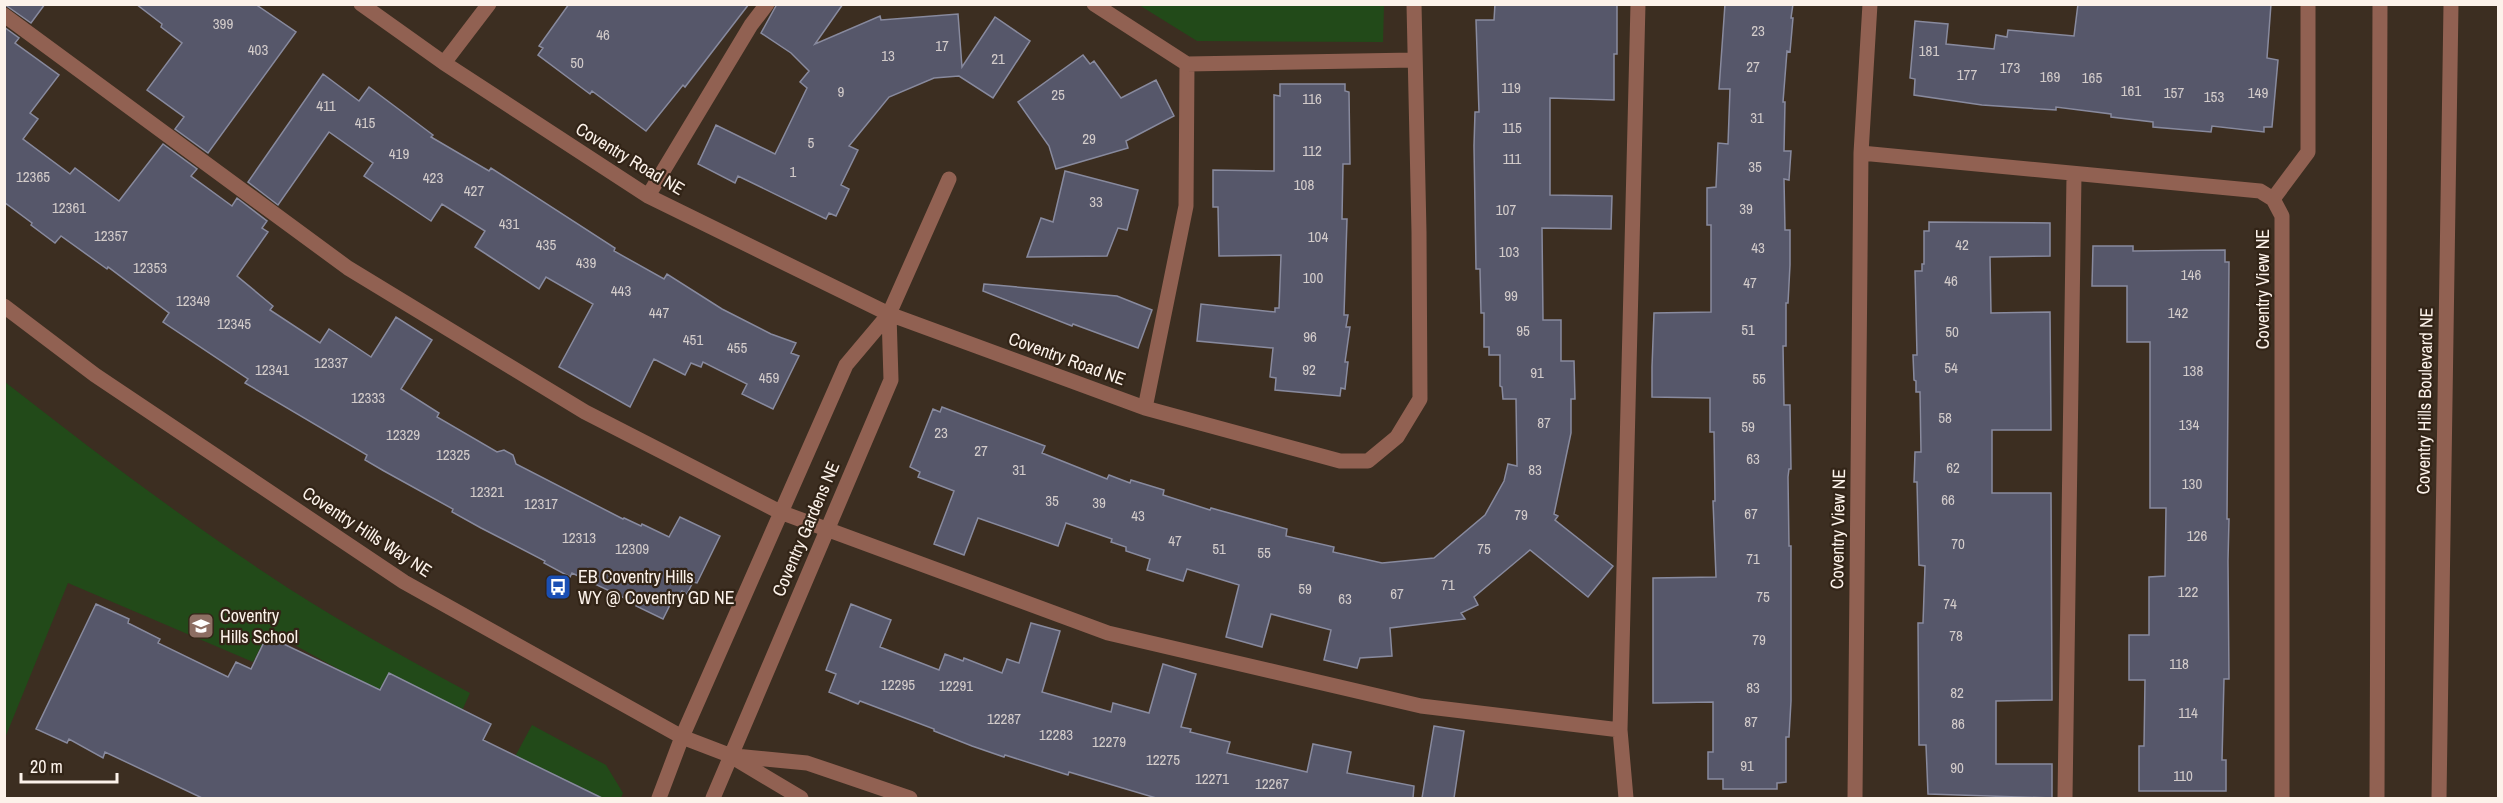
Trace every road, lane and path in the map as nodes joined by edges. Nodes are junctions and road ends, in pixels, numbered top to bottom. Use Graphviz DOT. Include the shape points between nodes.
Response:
graph roads {
  1 [pos="361,4"];
  2 [pos="489,4"];
  3 [pos="766,4"];
  4 [pos="1094,4"];
  5 [pos="1414,4"];
  6 [pos="1638,4"];
  7 [pos="1870,4"];
  8 [pos="2308,4"];
  9 [pos="2380,4"];
  10 [pos="2451,4"];
  11 [pos="4,15"];
  12 [pos="1414,60"];
  13 [pos="444,63"];
  14 [pos="1187,64"];
  15 [pos="1860,153"];
  16 [pos="2074,175"];
  17 [pos="949,179"];
  18 [pos="648,196"];
  19 [pos="2273,199"];
  20 [pos="4,306"];
  21 [pos="889,314"];
  22 [pos="1145,408"];
  23 [pos="780,512"];
  24 [pos="826,531"];
  25 [pos="1620,730"];
  26 [pos="682,737"];
  27 [pos="729,755"];
  28 [pos="659,798"];
  29 [pos="712,798"];
  30 [pos="801,798"];
  31 [pos="910,798"];
  32 [pos="1626,798"];
  33 [pos="1855,798"];
  34 [pos="2065,798"];
  35 [pos="2282,798"];
  36 [pos="2378,798"];
  37 [pos="2439,798"];
  1 -- 13 [label="street, Coventry Road NE"];
  2 -- 13 [label="street"];
  3 -- 18 [label="street"];
  4 -- 14 [label="street"];
  5 -- 12 [label="street, Coventry Road NE"];
  6 -- 25 [label="street"];
  7 -- 15 [label="street, Coventry View NE"];
  8 -- 19 [label="street" via="2308,152"];
  9 -- 36 [label="street"];
  10 -- 37 [label="street, Coventry Hills Boulevard NE"];
  11 -- 23 [label="street" via="348,268 585,412"];
  12 -- 14 [label="street"];
  12 -- 22 [label="street, Coventry Road NE" via="1420,399 1397,437 1368,461 1340,461"];
  13 -- 18 [label="street, Coventry Road NE"];
  14 -- 22 [label="street" via="1186,206"];
  15 -- 16 [label="street"];
  15 -- 33 [label="street, Coventry View NE"];
  16 -- 19 [label="street" via="2260,191"];
  16 -- 34 [label="street"];
  17 -- 21 [label="street, Coventry Gardens NE"];
  18 -- 21 [label="street, Coventry Road NE"];
  19 -- 35 [label="street, Coventry View NE" via="2282,216"];
  20 -- 26 [label="street, Coventry Hills Way NE" via="95,375 404,582"];
  21 -- 22 [label="street, Coventry Road NE"];
  21 -- 23 [label="street, Coventry Gardens NE" via="846,364"];
  21 -- 24 [label="street, Coventry Gardens NE" via="891,380"];
  23 -- 24 [label="street"];
  23 -- 26 [label="street, Coventry Gardens NE"];
  24 -- 25 [label="street" via="1108,633 1420,706"];
  24 -- 27 [label="street, Coventry Gardens NE"];
  25 -- 32 [label="street"];
  26 -- 27 [label="street, Coventry Hills Way NE"];
  26 -- 28 [label="street, Coventry Gardens NE"];
  27 -- 29 [label="street, Coventry Gardens NE"];
  27 -- 30 [label="street, Coventry Hills Way NE"];
  27 -- 31 [label="street, Coventry Hills Way NE" via="807,763"];
}
